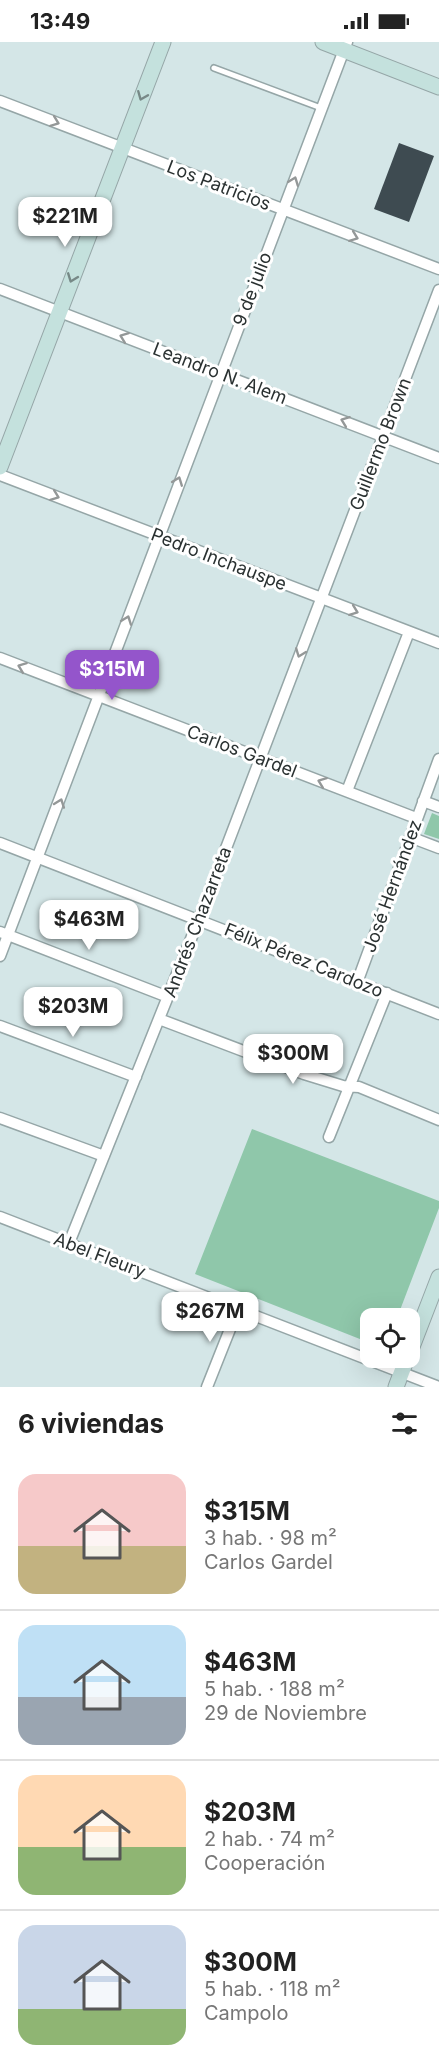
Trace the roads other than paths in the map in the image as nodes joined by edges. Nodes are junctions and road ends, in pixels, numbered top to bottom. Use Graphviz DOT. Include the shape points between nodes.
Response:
graph roads {
  1 [pos="163,42"];
  2 [pos="323,42"];
  3 [pos="345,46"];
  4 [pos="214,68"];
  5 [pos="439,87"];
  6 [pos="0,101"];
  7 [pos="321,108"];
  8 [pos="121,147"];
  9 [pos="283,209"];
  10 [pos="439,269"];
  11 [pos="0,289"];
  12 [pos="439,290"];
  13 [pos="59,312"];
  14 [pos="219,373"];
  15 [pos="383,436"];
  16 [pos="439,458"];
  17 [pos="0,468"];
  18 [pos="0,475"];
  19 [pos="158,536"];
  20 [pos="321,598"];
  21 [pos="409,632"];
  22 [pos="439,643"];
  23 [pos="0,658"];
  24 [pos="99,696"];
  25 [pos="260,758"];
  26 [pos="439,759"];
  27 [pos="347,791"];
  28 [pos="423,801"];
  29 [pos="439,807"];
  30 [pos="416,818"];
  31 [pos="410,837"];
  32 [pos="0,843"];
  33 [pos="439,848"];
  34 [pos="39,858"];
  35 [pos="199,919"];
  36 [pos="4,933"];
  37 [pos="0,956"];
  38 [pos="358,980"];
  39 [pos="387,993"];
  40 [pos="168,997"];
  41 [pos="439,1014"];
  42 [pos="159,1019"];
  43 [pos="0,1026"];
  44 [pos="136,1077"];
  45 [pos="351,1086"];
  46 [pos="0,1119"];
  47 [pos="439,1120"];
  48 [pos="329,1137"];
  49 [pos="104,1156"];
  50 [pos="0,1217"];
  51 [pos="69,1244"];
  52 [pos="439,1277"];
  53 [pos="238,1309"];
  54 [pos="420,1326"];
  55 [pos="398,1380"];
  56 [pos="439,1386"];
  57 [pos="207,1387"];
  1 -- 8 [label="main road, one-way"];
  2 -- 3 [label="main road"];
  3 -- 5 [label="main road"];
  3 -- 7 [label="street, 9 de julio"];
  4 -- 7 [label="lane"];
  6 -- 8 [label="street, Los Patricios, one-way"];
  9 -- 7 [label="street, 9 de julio, one-way"];
  8 -- 9 [label="street, Los Patricios"];
  8 -- 13 [label="main road, one-way"];
  9 -- 10 [label="street, Los Patricios, one-way"];
  9 -- 14 [label="street, 9 de julio"];
  11 -- 13 [label="street, Leandro N. Alem"];
  12 -- 15 [label="street, Guillermo Brown"];
  14 -- 13 [label="street, Leandro N. Alem, one-way"];
  13 -- 17 [label="main road"];
  15 -- 14 [label="street, Leandro N. Alem, one-way"];
  19 -- 14 [label="street, 9 de julio, one-way"];
  15 -- 16 [label="street, Leandro N. Alem"];
  15 -- 20 [label="street, Guillermo Brown"];
  18 -- 19 [label="street, Pedro Inchauspe, one-way"];
  19 -- 20 [label="street, Pedro Inchauspe"];
  24 -- 19 [label="street, 9 de julio, one-way"];
  20 -- 21 [label="street, Pedro Inchauspe, one-way"];
  20 -- 25 [label="street, Andrés Chazarreta, one-way"];
  21 -- 22 [label="street, Pedro Inchauspe"];
  21 -- 27 [label="street"];
  24 -- 23 [label="street, Carlos Gardel, one-way"];
  24 -- 25 [label="street, Carlos Gardel"];
  34 -- 24 [label="street, 9 de julio, one-way"];
  27 -- 25 [label="street, Carlos Gardel, one-way"];
  25 -- 35 [label="street, Andrés Chazarreta"];
  26 -- 28 [label="street, José Hernández"];
  27 -- 30 [label="street, Carlos Gardel"];
  28 -- 29 [label="street"];
  28 -- 30 [label="street, José Hernández"];
  30 -- 31 [label="street, José Hernández"];
  31 -- 33 [label="street"];
  31 -- 38 [label="street, José Hernández"];
  32 -- 34 [label="street, Félix Pérez Cardozo"];
  34 -- 35 [label="street, Félix Pérez Cardozo"];
  34 -- 36 [label="street, 9 de julio"];
  35 -- 38 [label="street, Félix Pérez Cardozo"];
  35 -- 40 [label="street, Andrés Chazarreta"];
  36 -- 37 [label="street, 9 de julio"];
  36 -- 40 [label="street"];
  38 -- 39 [label="street, Félix Pérez Cardozo"];
  39 -- 41 [label="street, Félix Pérez Cardozo"];
  39 -- 45 [label="street"];
  40 -- 42 [label="street, Andrés Chazarreta"];
  42 -- 44 [label="street, Andrés Chazarreta"];
  42 -- 45 [label="street" via="304,1074"];
  43 -- 44 [label="street"];
  44 -- 49 [label="street, Andrés Chazarreta"];
  45 -- 47 [label="street"];
  45 -- 48 [label="street"];
  46 -- 49 [label="street"];
  49 -- 51 [label="street, Andrés Chazarreta"];
  50 -- 51 [label="street, Abel Fleury"];
  51 -- 53 [label="street, Abel Fleury"];
  52 -- 54 [label="main road"];
  53 -- 55 [label="street, Abel Fleury"];
  53 -- 57 [label="street"];
  55 -- 56 [label="street, Abel Fleury"];
}
